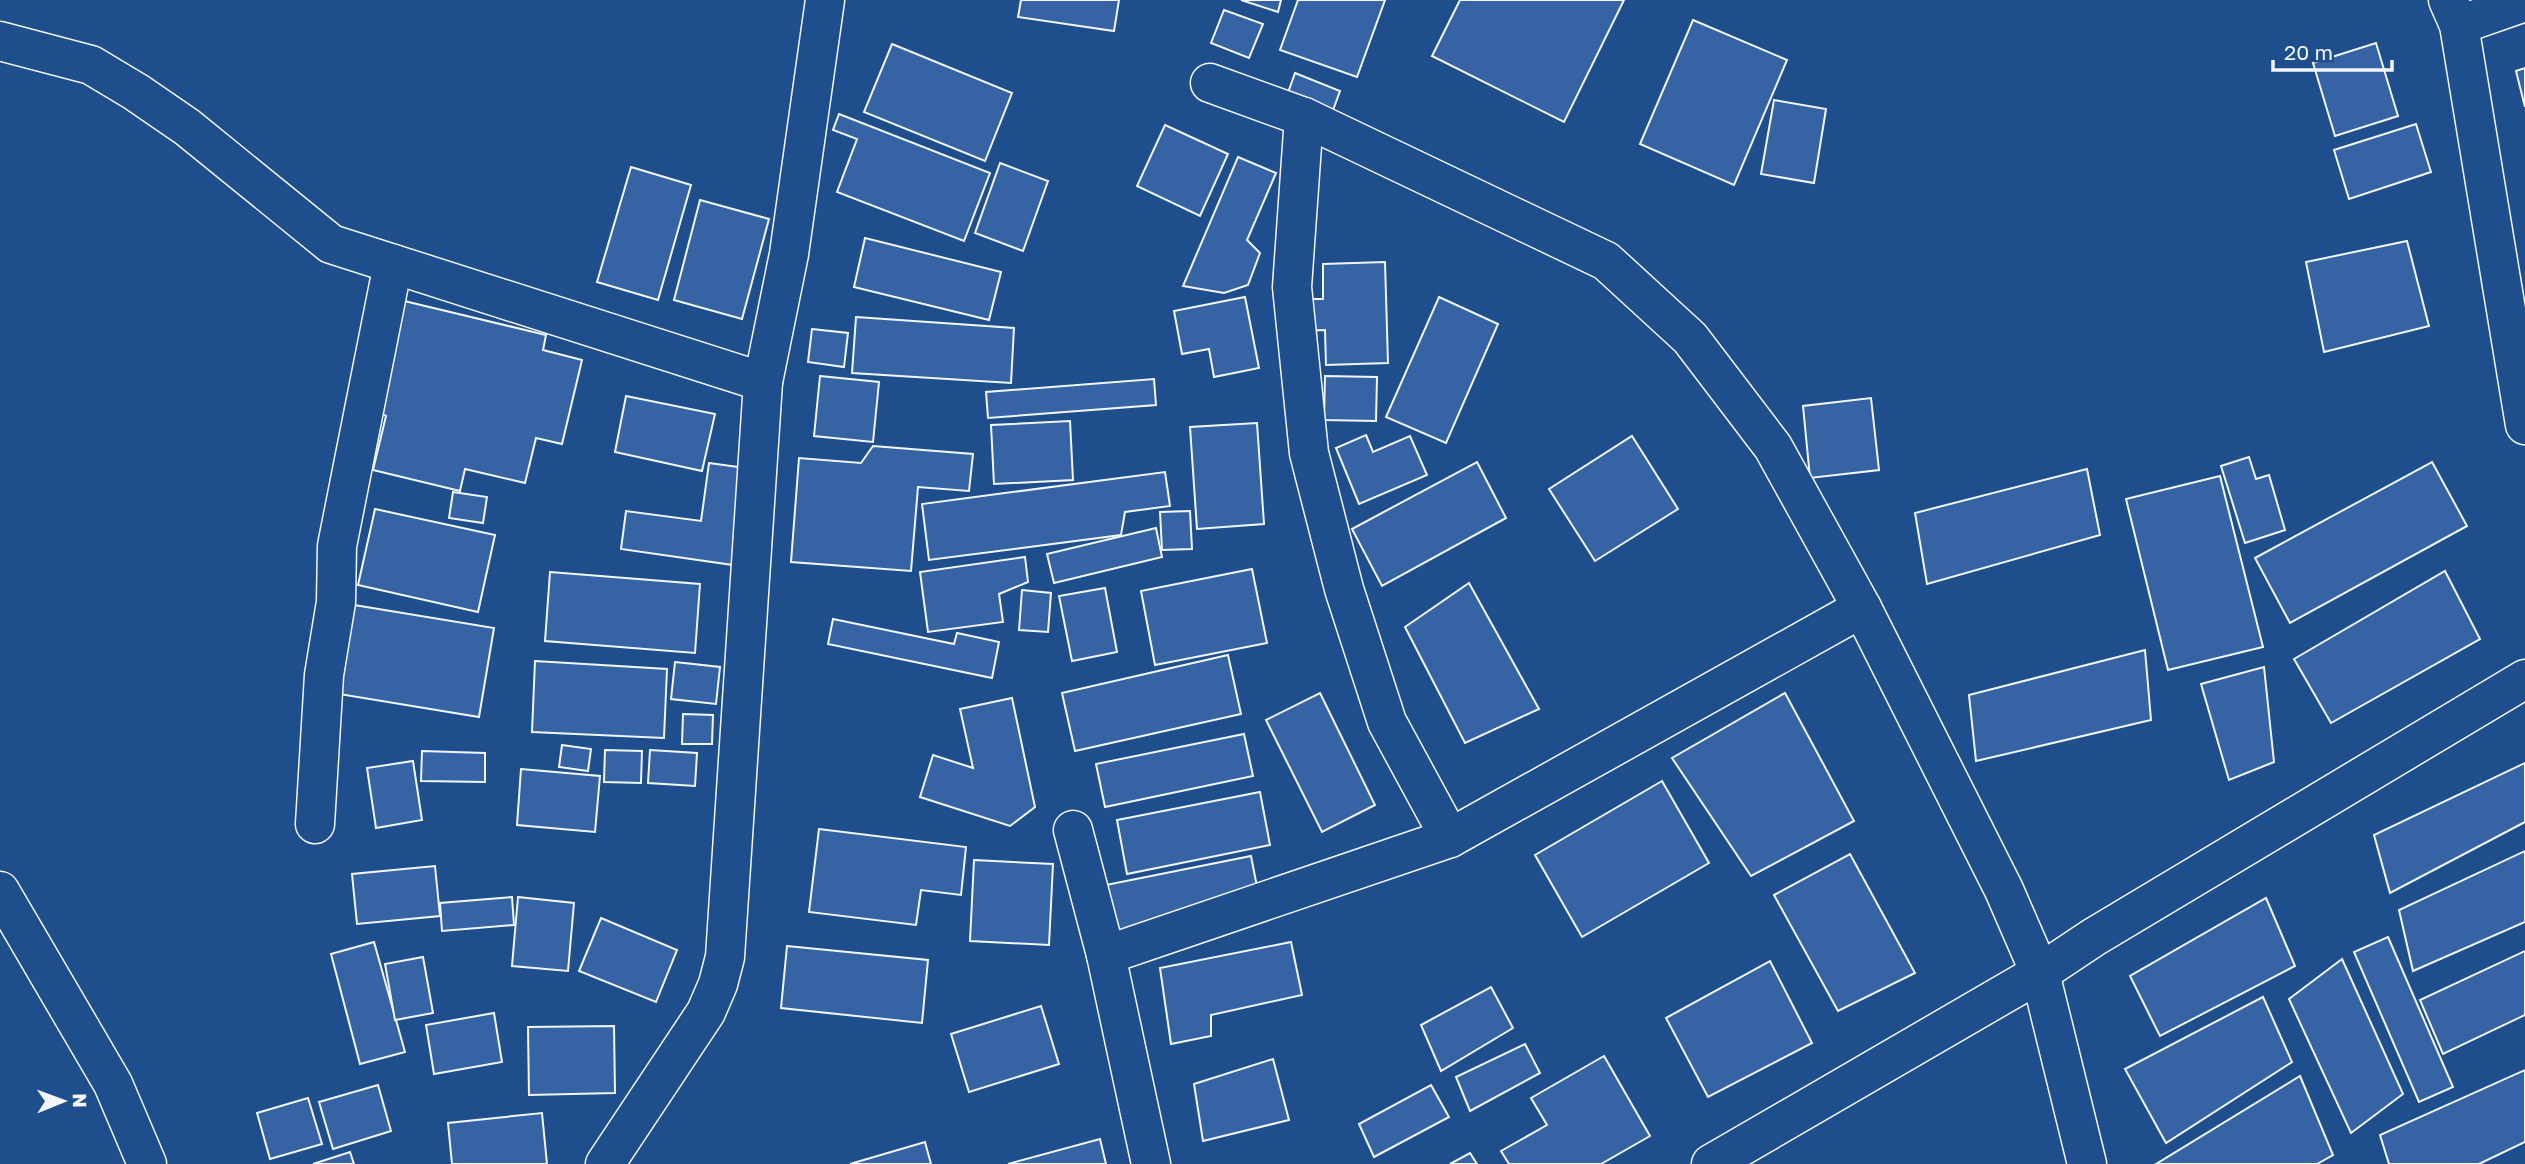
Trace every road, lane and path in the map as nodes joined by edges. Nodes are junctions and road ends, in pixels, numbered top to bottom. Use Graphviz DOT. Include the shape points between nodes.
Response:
graph roads {
  1 [pos="825,0"];
  2 [pos="2525,2"];
  3 [pos="2453,13"];
  4 [pos="0,41"];
  5 [pos="1210,83"];
  6 [pos="1304,117"];
  7 [pos="393,264"];
  8 [pos="763,382"];
  9 [pos="2525,425"];
  10 [pos="1862,608"];
  11 [pos="2525,679"];
  12 [pos="314,824"];
  13 [pos="1073,830"];
  14 [pos="1450,838"];
  15 [pos="0,891"];
  16 [pos="1105,955"];
  17 [pos="2040,973"];
  18 [pos="146,1164"];
  19 [pos="605,1164"];
  20 [pos="1151,1164"];
  21 [pos="1711,1164"];
  22 [pos="2087,1164"];
  1 -- 8 [label="street" via="789,254"];
  2 -- 3 [label="street"];
  3 -- 9 [label="street"];
  4 -- 7 [label="street" via="91,65 187,127 331,244"];
  5 -- 6 [label="street"];
  6 -- 10 [label="street" via="1606,261 1690,338 1773,447"];
  6 -- 14 [label="street" via="1292,288 1309,453 1344,589 1387,722"];
  7 -- 8 [label="street"];
  7 -- 12 [label="street" via="337,546 336,602 324,675"];
  8 -- 19 [label="street" via="725,957 706,1012"];
  10 -- 14 [label="street"];
  10 -- 17 [label="street" via="2004,890"];
  11 -- 17 [label="street"];
  13 -- 16 [label="street"];
  14 -- 16 [label="street"];
  15 -- 18 [label="street" via="113,1084"];
  16 -- 20 [label="street"];
  17 -- 21 [label="street"];
  17 -- 22 [label="street"];
}
